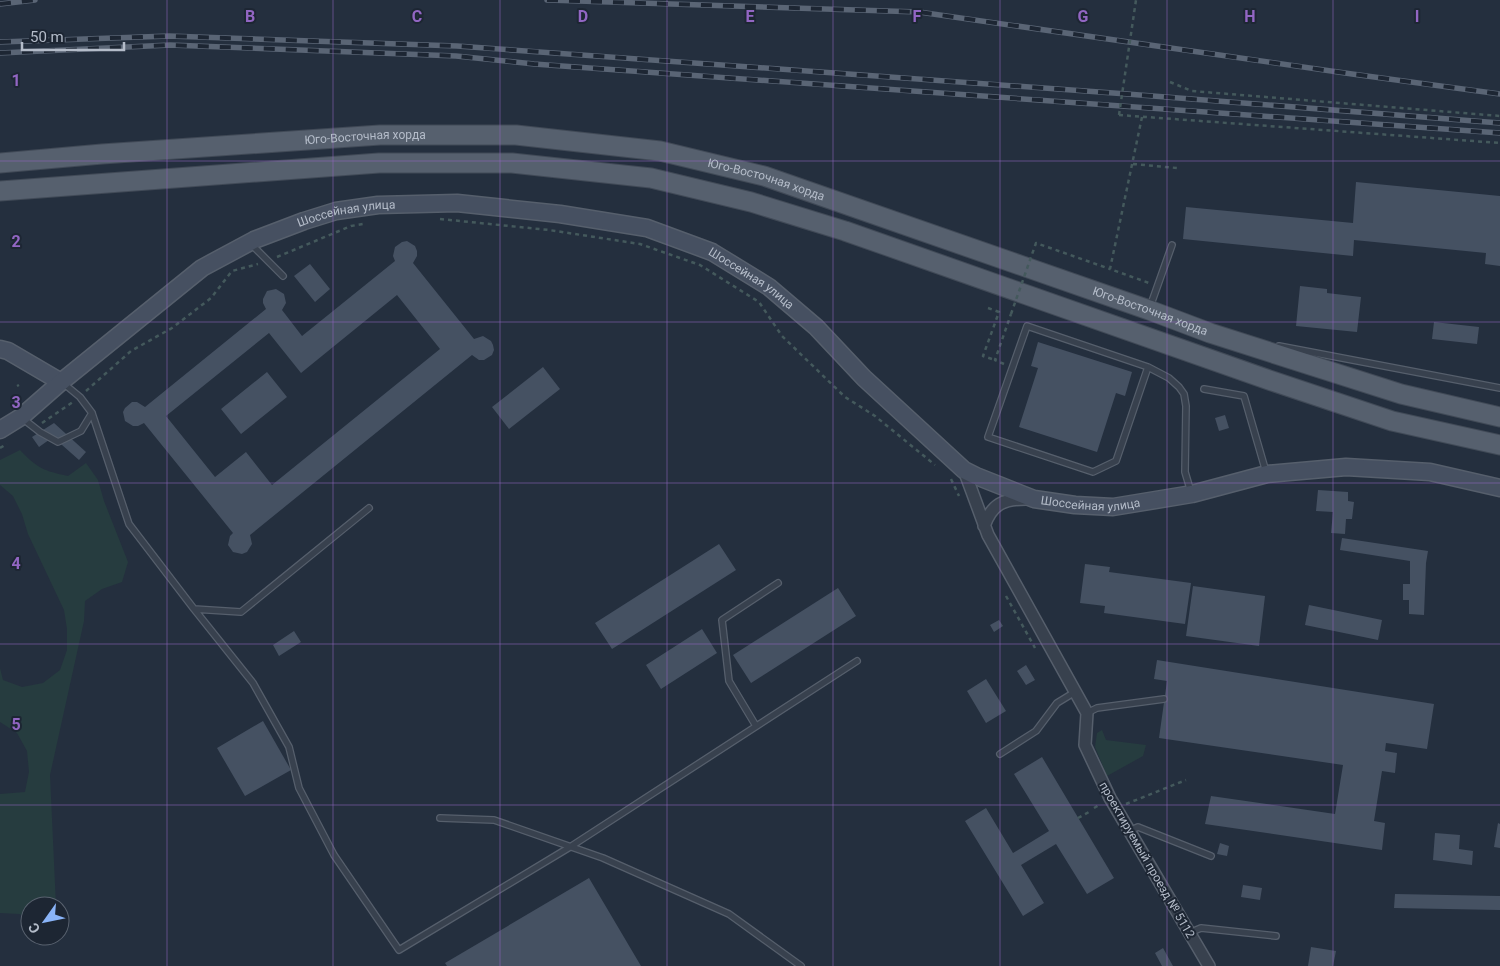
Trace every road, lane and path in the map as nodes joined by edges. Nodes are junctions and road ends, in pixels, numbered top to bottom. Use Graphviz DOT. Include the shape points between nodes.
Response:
graph roads {
  1 [pos="1136,0"];
  2 [pos="1170,82"];
  3 [pos="1500,116"];
  4 [pos="1142,117"];
  5 [pos="1500,144"];
  6 [pos="0,163"];
  7 [pos="1132,164"];
  8 [pos="1178,168"];
  9 [pos="0,190"];
  10 [pos="433,219"];
  11 [pos="369,222"];
  12 [pos="249,242"];
  13 [pos="1172,245"];
  14 [pos="268,262"];
  15 [pos="1110,269"];
  16 [pos="283,276"];
  17 [pos="1158,286"];
  18 [pos="988,308"];
  19 [pos="1149,310"];
  20 [pos="1210,333"];
  21 [pos="0,349"];
  22 [pos="995,360"];
  23 [pos="1012,367"];
  24 [pos="1148,367"];
  25 [pos="61,382"];
  26 [pos="1204,388"];
  27 [pos="1500,388"];
  28 [pos="80,398"];
  29 [pos="92,413"];
  30 [pos="21,417"];
  31 [pos="1500,417"];
  32 [pos="34,428"];
  33 [pos="6,436"];
  34 [pos="1500,445"];
  35 [pos="0,448"];
  36 [pos="935,465"];
  37 [pos="957,474"];
  38 [pos="1266,474"];
  39 [pos="1500,488"];
  40 [pos="1192,494"];
  41 [pos="1034,499"];
  42 [pos="963,504"];
  43 [pos="369,508"];
  44 [pos="984,526"];
  45 [pos="778,583"];
  46 [pos="1004,590"];
  47 [pos="1011,607"];
  48 [pos="194,609"];
  49 [pos="857,661"];
  50 [pos="1076,692"];
  51 [pos="1164,699"];
  52 [pos="1087,713"];
  53 [pos="756,726"];
  54 [pos="1000,754"];
  55 [pos="1186,780"];
  56 [pos="1102,803"];
  57 [pos="1125,804"];
  58 [pos="1094,808"];
  59 [pos="1089,812"];
  60 [pos="440,818"];
  61 [pos="1078,818"];
  62 [pos="1129,831"];
  63 [pos="570,847"];
  64 [pos="1211,856"];
  65 [pos="1190,933"];
  66 [pos="1276,936"];
  67 [pos="801,966"];
  68 [pos="1209,966"];
  1 -- 4 [label="path, bridge" via="1118,115"];
  2 -- 3 [label="path" via="1192,91"];
  4 -- 5 [label="path"];
  4 -- 7 [label="path"];
  6 -- 19 [label="main road, Юго-Восточная хорда" via="380,135 516,135 660,151 764,176"];
  7 -- 8 [label="path"];
  7 -- 15 [label="path"];
  9 -- 34 [label="main road, Юго-Восточная хорда" via="379,163 512,163 651,178 751,202 845,231 1392,421"];
  10 -- 36 [label="path" via="549,230 640,244 700,265 759,302 782,336 845,397 875,416"];
  11 -- 14 [label="path" via="351,226"];
  12 -- 14 [label="lane"];
  12 -- 25 [label="main road, Шоссейная улица" via="202,268"];
  12 -- 37 [label="main road, Шоссейная улица" via="336,211 378,205 457,203 648,228 712,252 769,287 816,327"];
  13 -- 17 [label="lane"];
  14 -- 16 [label="lane"];
  14 -- 28 [label="path" via="232,271 211,298 172,328 131,351"];
  15 -- 17 [label="path"];
  15 -- 22 [label="path, bridge" via="1036,243"];
  17 -- 19 [label="lane"];
  18 -- 22 [label="path" via="999,312 983,356"];
  19 -- 20 [label="main road, Юго-Восточная хорда"];
  20 -- 27 [label="lane"];
  20 -- 31 [label="main road, Юго-Восточная хорда" via="1401,394"];
  21 -- 25 [label="main road"];
  22 -- 23 [label="path"];
  23 -- 24 [label="lane" via="1027,326"];
  23 -- 24 [label="lane" via="988,436 1093,472 1116,461"];
  24 -- 40 [label="lane" via="1170,378 1184,394 1185,472"];
  25 -- 28 [label="lane"];
  25 -- 30 [label="main road, Шоссейная улица"];
  26 -- 38 [label="lane" via="1244,396"];
  28 -- 29 [label="lane"];
  28 -- 32 [label="path"];
  29 -- 32 [label="lane" via="81,431 58,442"];
  29 -- 48 [label="lane" via="129,524"];
  30 -- 32 [label="lane"];
  30 -- 33 [label="main road, Шоссейная улица"];
  33 -- 35 [label="path"];
  37 -- 41 [label="main road, Шоссейная улица" via="976,476"];
  37 -- 42 [label="path"];
  37 -- 44 [label="street"];
  38 -- 39 [label="main road, Шоссейная улица" via="1346,467 1430,472"];
  38 -- 40 [label="main road, Шоссейная улица"];
  40 -- 41 [label="main road, Шоссейная улица" via="1113,507"];
  41 -- 44 [label="street" via="1000,503 988,515"];
  43 -- 48 [label="lane" via="242,612"];
  44 -- 50 [label="street"];
  45 -- 53 [label="lane" via="722,620 729,681"];
  46 -- 47 [label="path"];
  48 -- 63 [label="lane" via="253,683 289,747 299,788 334,855 399,950"];
  49 -- 53 [label="lane"];
  50 -- 52 [label="street"];
  50 -- 54 [label="lane" via="1057,703 1036,731"];
  51 -- 52 [label="lane" via="1097,708"];
  52 -- 62 [label="street, проектируемый проезд № 5112" via="1085,745"];
  53 -- 63 [label="lane"];
  55 -- 57 [label="path"];
  56 -- 58 [label="path"];
  59 -- 61 [label="path"];
  60 -- 63 [label="lane" via="494,820"];
  62 -- 64 [label="lane" via="1138,827"];
  62 -- 65 [label="street, проектируемый проезд № 5112"];
  63 -- 67 [label="lane" via="604,858 729,914"];
  65 -- 66 [label="lane" via="1200,928"];
  65 -- 68 [label="street, проектируемый проезд № 5112"];
}
